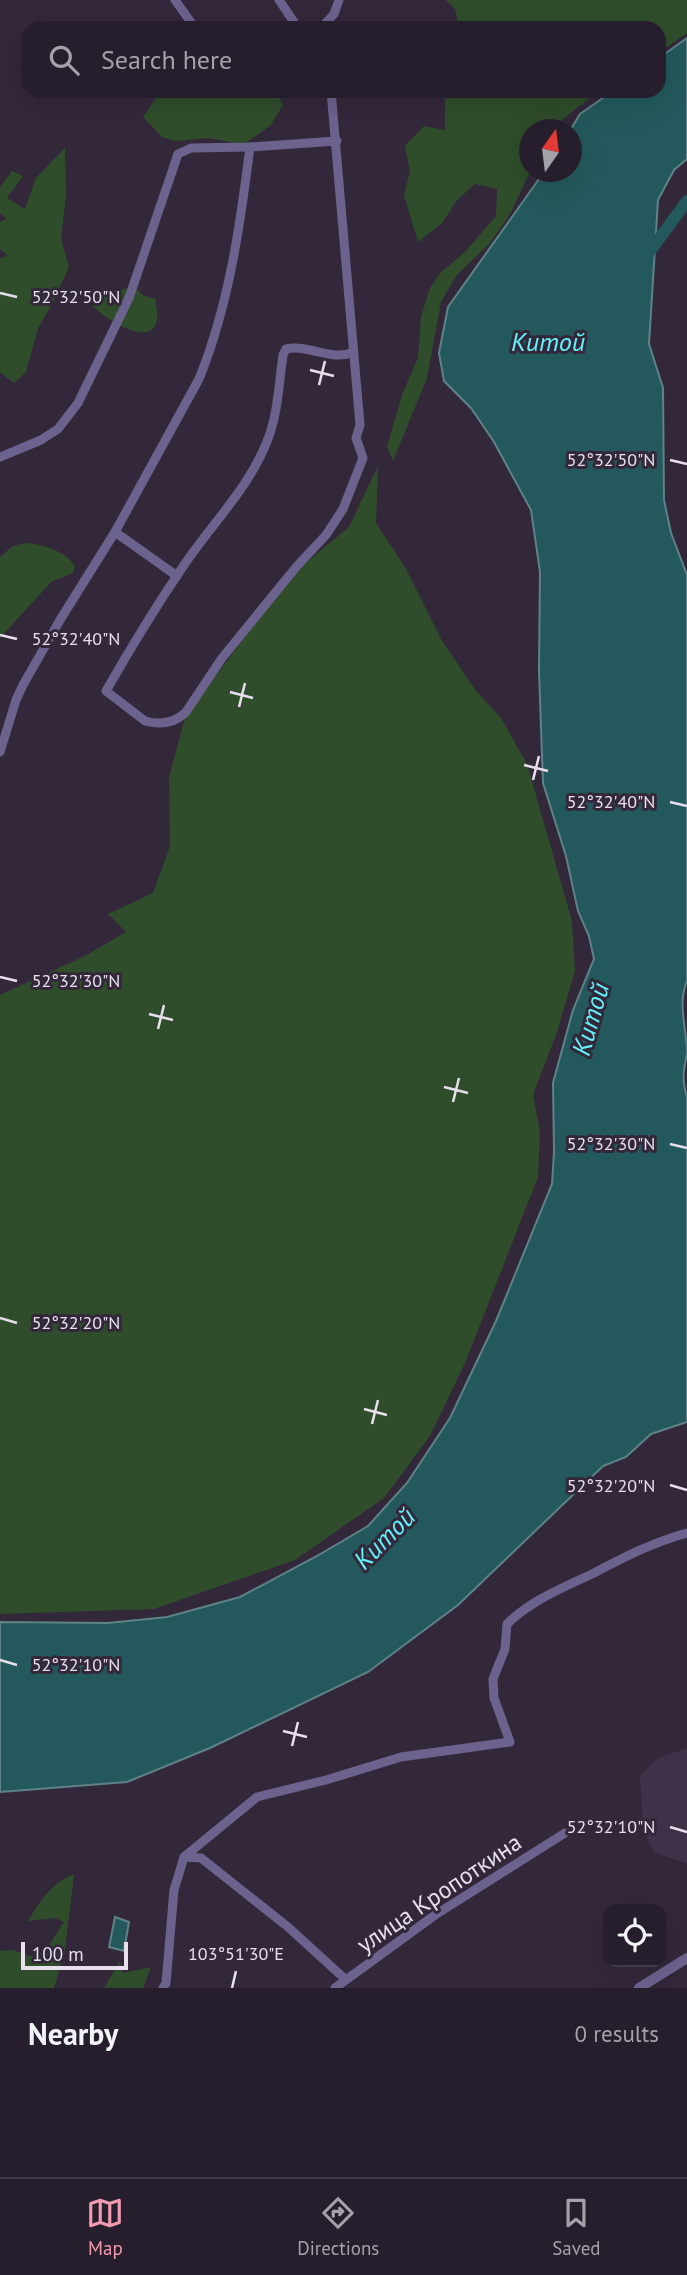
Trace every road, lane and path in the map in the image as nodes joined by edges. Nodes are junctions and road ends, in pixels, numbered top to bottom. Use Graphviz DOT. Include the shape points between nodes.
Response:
graph roads {
  1 [pos="175,0"];
  2 [pos="279,0"];
  3 [pos="338,0"];
  4 [pos="190,21"];
  5 [pos="293,21"];
  6 [pos="328,21"];
  7 [pos="332,98"];
  8 [pos="337,141"];
  9 [pos="250,147"];
  10 [pos="353,352"];
  11 [pos="0,457"];
  12 [pos="115,532"];
  13 [pos="177,576"];
  14 [pos="0,752"];
  15 [pos="687,1533"];
  16 [pos="565,1833"];
  17 [pos="184,1857"];
  18 [pos="687,1960"];
  19 [pos="345,1979"];
  20 [pos="163,1988"];
  21 [pos="335,1988"];
  22 [pos="639,1988"];
  1 -- 4 [label="street"];
  2 -- 5 [label="street"];
  3 -- 6 [label="street"];
  7 -- 8 [label="street"];
  8 -- 9 [label="street"];
  8 -- 10 [label="street"];
  9 -- 11 [label="street" via="191,148 178,153 129,298 78,403 58,429"];
  9 -- 12 [label="street" via="235,255 207,358"];
  10 -- 13 [label="street" via="336,355 299,347 286,349 273,425 257,464"];
  10 -- 13 [label="street" via="360,425 356,438 363,458 343,509 320,543 222,658 186,712 180,718 153,723 106,691"];
  12 -- 13 [label="street"];
  12 -- 14 [label="street" via="23,685"];
  15 -- 17 [label="street" via="662,1539 557,1590 507,1624 494,1698 510,1742 401,1757 257,1797"];
  16 -- 19 [label="street, улица Кропоткина"];
  17 -- 19 [label="street" via="201,1858"];
  17 -- 20 [label="street" via="174,1890"];
  18 -- 22 [label="street"];
  19 -- 21 [label="street, улица Кропоткина"];
}
